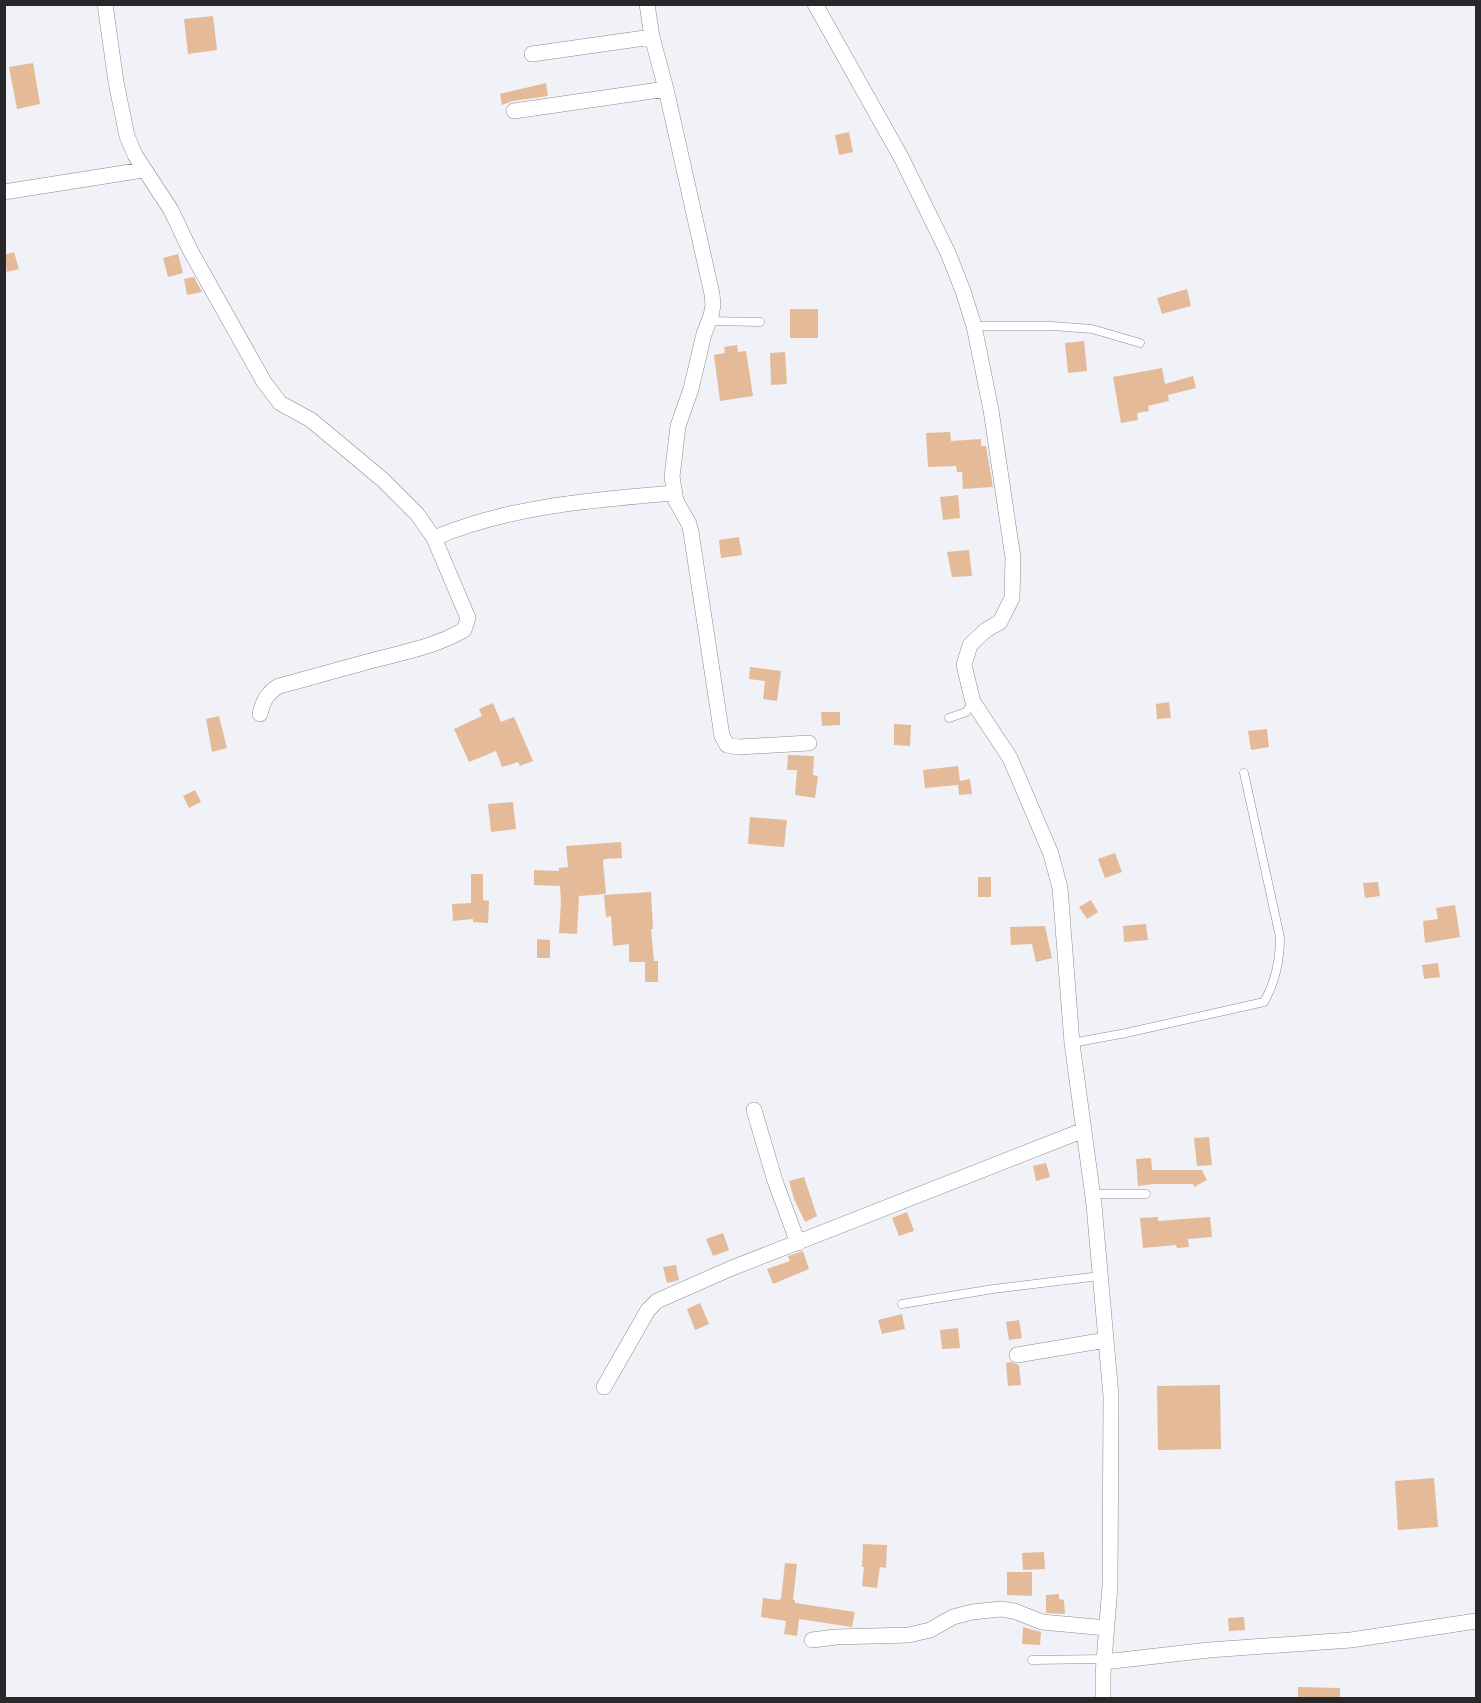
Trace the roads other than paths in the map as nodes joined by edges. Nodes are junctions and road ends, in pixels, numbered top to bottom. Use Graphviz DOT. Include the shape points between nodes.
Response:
graph roads {
  1 [pos="105,4"];
  2 [pos="647,4"];
  3 [pos="815,4"];
  4 [pos="652,37"];
  5 [pos="532,54"];
  6 [pos="666,89"];
  7 [pos="514,111"];
  8 [pos="143,170"];
  9 [pos="4,192"];
  10 [pos="709,321"];
  11 [pos="760,322"];
  12 [pos="974,326"];
  13 [pos="1140,342"];
  14 [pos="673,493"];
  15 [pos="434,538"];
  16 [pos="973,702"];
  17 [pos="260,714"];
  18 [pos="949,718"];
  19 [pos="809,743"];
  20 [pos="1244,773"];
  21 [pos="1072,1042"];
  22 [pos="754,1110"];
  23 [pos="1084,1130"];
  24 [pos="1092,1194"];
  25 [pos="1146,1194"];
  26 [pos="798,1243"];
  27 [pos="1100,1276"];
  28 [pos="902,1304"];
  29 [pos="1106,1340"];
  30 [pos="1017,1355"];
  31 [pos="604,1387"];
  32 [pos="1476,1621"];
  33 [pos="1107,1628"];
  34 [pos="812,1640"];
  35 [pos="1032,1660"];
  36 [pos="1104,1661"];
  37 [pos="1103,1698"];
  1 -- 8 [label="street" via="127,136"];
  2 -- 4 [label="street"];
  3 -- 12 [label="street" via="912,180 948,253"];
  4 -- 5 [label="street"];
  4 -- 6 [label="street"];
  6 -- 7 [label="street"];
  6 -- 10 [label="street" via="712,294"];
  8 -- 9 [label="street"];
  8 -- 15 [label="street" via="171,210 272,395 311,420 383,480 417,514"];
  10 -- 11 [label="lane"];
  10 -- 14 [label="street" via="678,426"];
  12 -- 13 [label="lane" via="1092,329"];
  12 -- 16 [label="street" via="1013,558 1012,598 1006,614 970,645 964,665"];
  14 -- 15 [label="street" via="581,500 527,509 484,519"];
  14 -- 19 [label="street" via="691,532 722,736 727,745 738,747"];
  15 -- 17 [label="street" via="468,618 464,630 419,650 279,686 264,701"];
  16 -- 18 [label="lane" via="966,712"];
  16 -- 21 [label="street" via="1010,758 1056,869"];
  20 -- 21 [label="lane" via="1280,937 1274,986 1264,1002"];
  21 -- 23 [label="street"];
  22 -- 26 [label="street"];
  23 -- 24 [label="street"];
  23 -- 26 [label="street"];
  24 -- 25 [label="lane"];
  24 -- 27 [label="street"];
  26 -- 31 [label="street" via="657,1301"];
  27 -- 28 [label="lane"];
  27 -- 29 [label="street"];
  29 -- 30 [label="street"];
  29 -- 33 [label="street" via="1112,1396"];
  32 -- 36 [label="street" via="1351,1640"];
  33 -- 34 [label="street" via="1042,1622 1001,1609 953,1617 930,1630 909,1635"];
  33 -- 36 [label="street"];
  35 -- 36 [label="lane"];
  36 -- 37 [label="street"];
}
